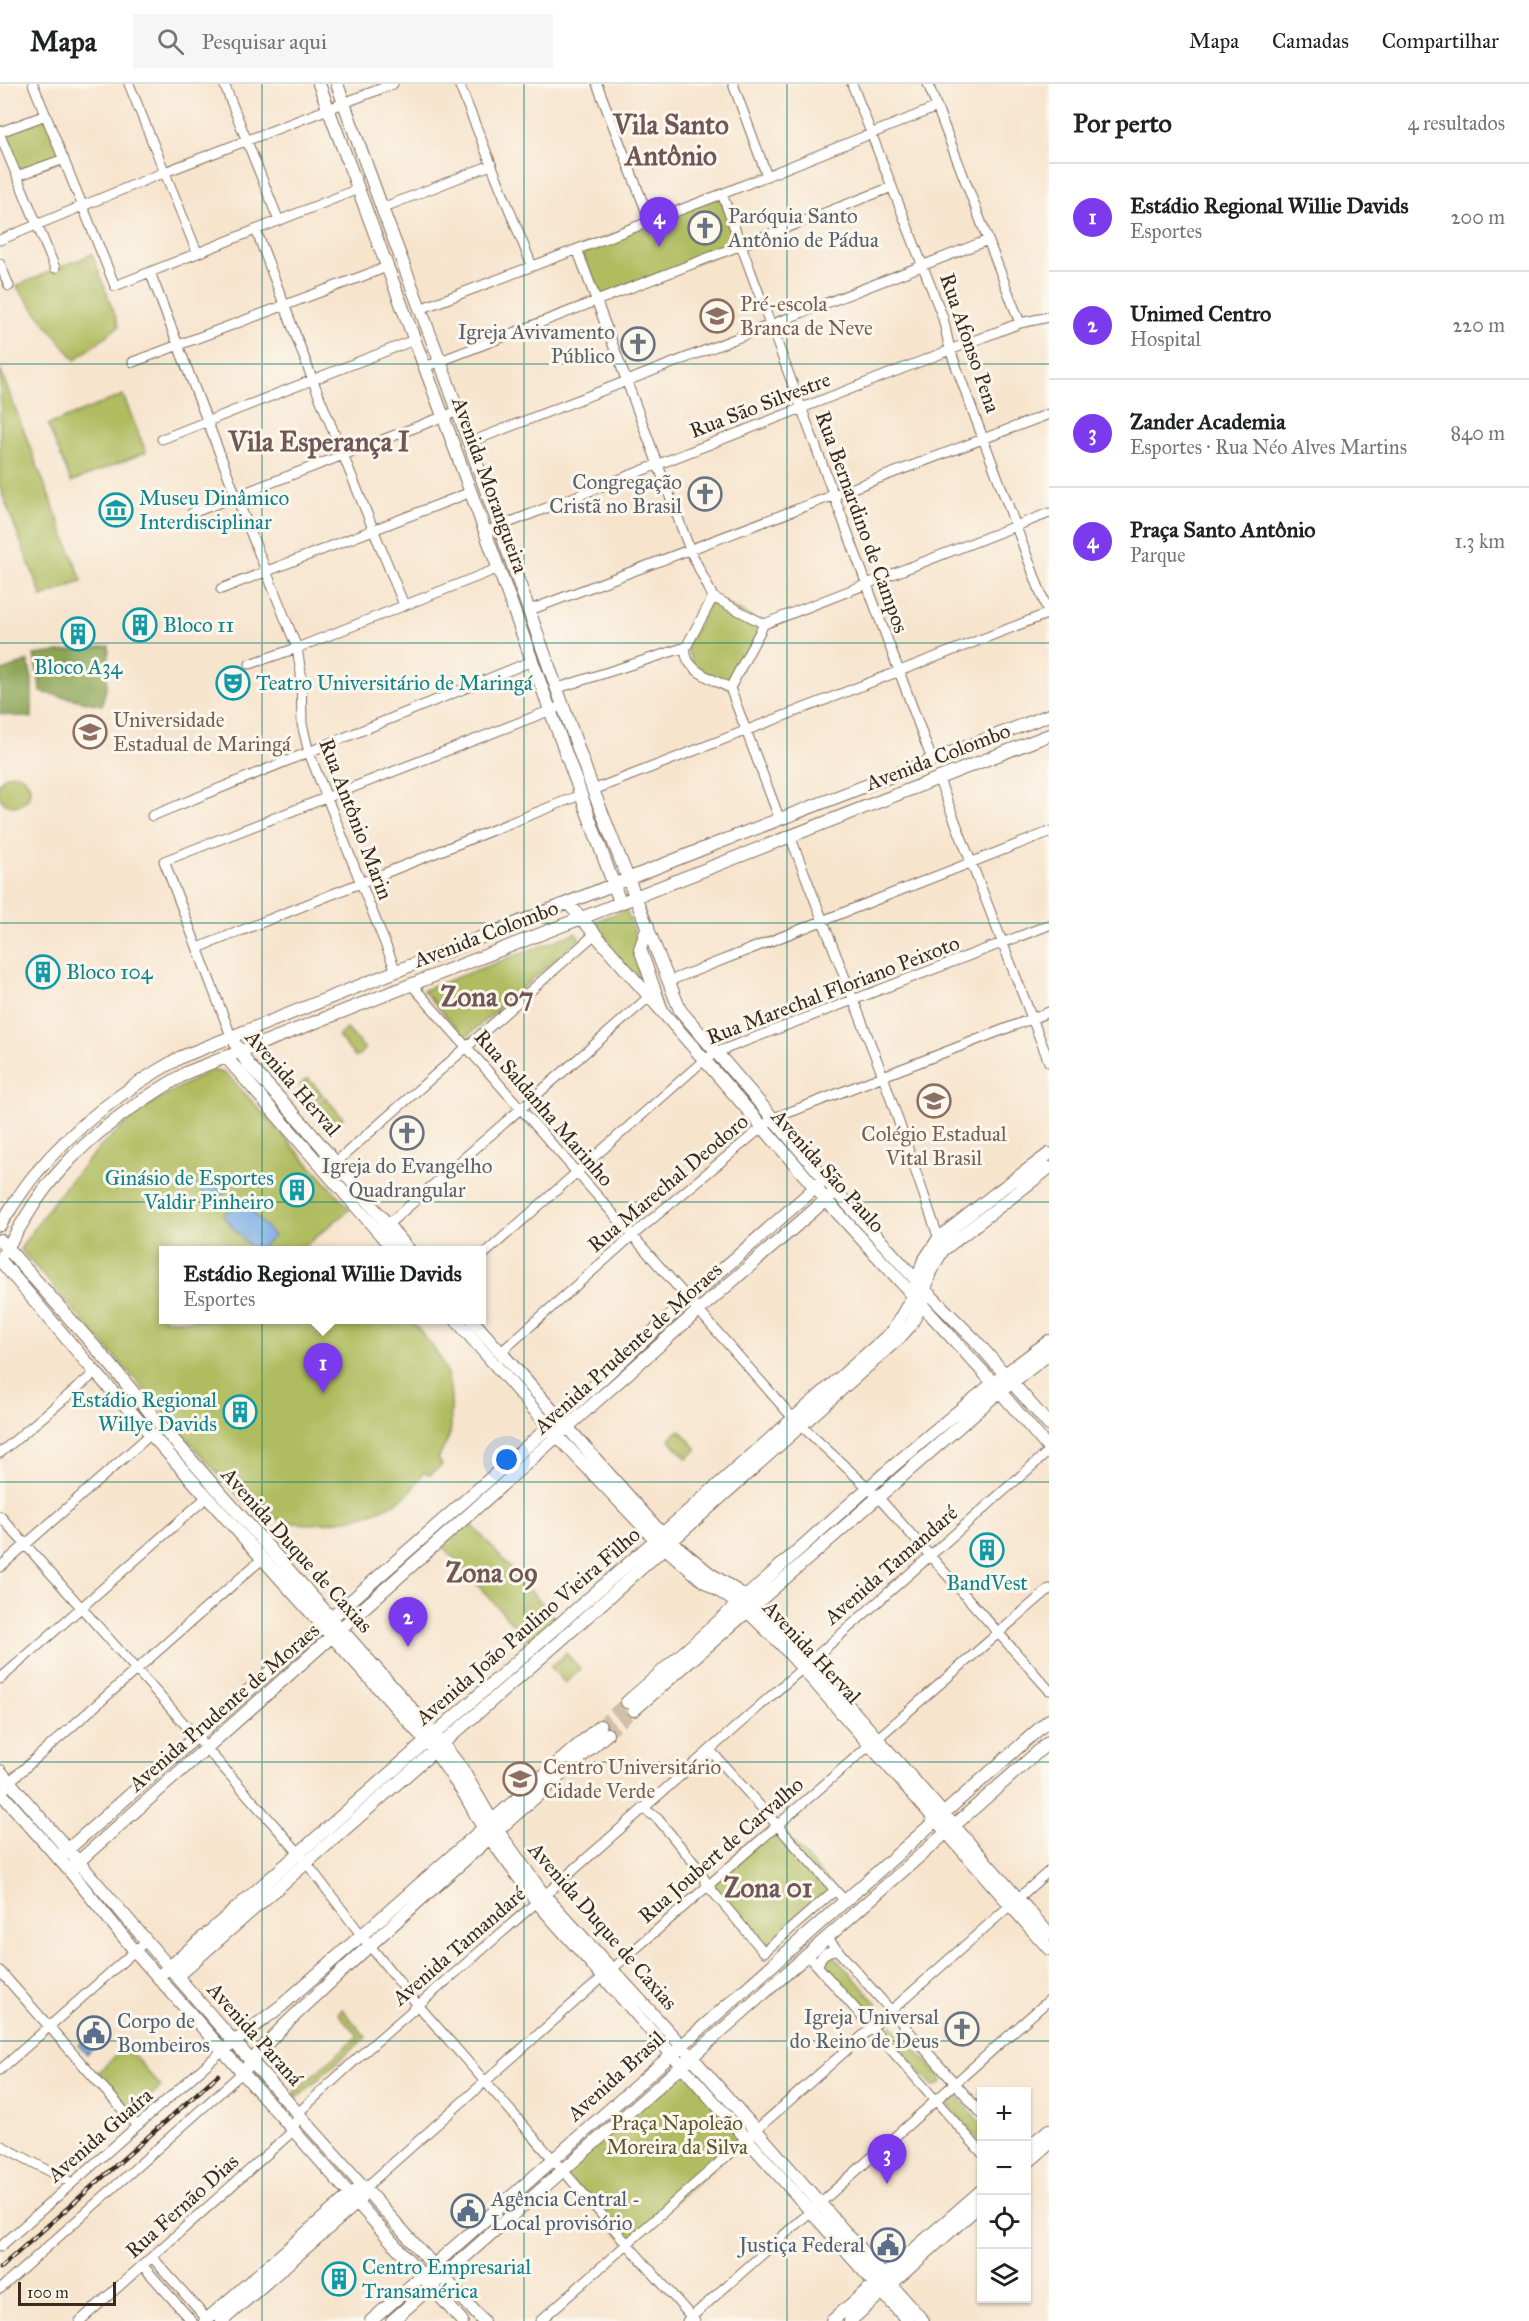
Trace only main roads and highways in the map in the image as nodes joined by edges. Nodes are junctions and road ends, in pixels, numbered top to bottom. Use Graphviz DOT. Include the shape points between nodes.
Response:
graph roads {
  1 [pos="319,84"];
  2 [pos="337,84"];
  3 [pos="1049,715"];
  4 [pos="1034,722"];
  5 [pos="1049,735"];
  6 [pos="1028,743"];
  7 [pos="879,782"];
  8 [pos="872,804"];
  9 [pos="705,848"];
  10 [pos="712,866"];
  11 [pos="628,879"];
  12 [pos="614,885"];
  13 [pos="635,896"];
  14 [pos="620,902"];
  15 [pos="568,903"];
  16 [pos="581,917"];
  17 [pos="518,923"];
  18 [pos="648,926"];
  19 [pos="524,939"];
  20 [pos="362,984"];
  21 [pos="368,1000"];
  22 [pos="664,1015"];
  23 [pos="231,1036"];
  24 [pos="239,1051"];
  25 [pos="226,1057"];
  26 [pos="767,1122"];
  27 [pos="283,1123"];
  28 [pos="304,1125"];
  29 [pos="1049,1154"];
  30 [pos="1049,1168"];
  31 [pos="825,1179"];
  32 [pos="1012,1187"];
  33 [pos="816,1188"];
  34 [pos="837,1191"];
  35 [pos="826,1200"];
  36 [pos="0,1226"];
  37 [pos="390,1246"];
  38 [pos="404,1246"];
  39 [pos="2,1252"];
  40 [pos="922,1286"];
  41 [pos="917,1301"];
  42 [pos="66,1316"];
  43 [pos="460,1324"];
  44 [pos="475,1324"];
  45 [pos="477,1324"];
  46 [pos="938,1324"];
  47 [pos="67,1337"];
  48 [pos="976,1341"];
  49 [pos="1049,1341"];
  50 [pos="479,1345"];
  51 [pos="1049,1354"];
  52 [pos="111,1365"];
  53 [pos="92,1368"];
  54 [pos="1008,1378"];
  55 [pos="510,1380"];
  56 [pos="529,1383"];
  57 [pos="997,1387"];
  58 [pos="1031,1404"];
  59 [pos="554,1422"];
  60 [pos="1049,1425"];
  61 [pos="563,1433"];
  62 [pos="1047,1448"];
  63 [pos="609,1477"];
  64 [pos="608,1490"];
  65 [pos="664,1541"];
  66 [pos="714,1577"];
  67 [pos="701,1579"];
  68 [pos="746,1603"];
  69 [pos="326,1622"];
  70 [pos="782,1629"];
  71 [pos="337,1633"];
  72 [pos="782,1644"];
  73 [pos="806,1664"];
  74 [pos="630,1706"];
  75 [pos="837,1707"];
  76 [pos="855,1713"];
  77 [pos="1049,1719"];
  78 [pos="604,1730"];
  79 [pos="873,1741"];
  80 [pos="434,1742"];
  81 [pos="1049,1742"];
  82 [pos="902,1767"];
  83 [pos="462,1769"];
  84 [pos="0,1771"];
  85 [pos="906,1786"];
  86 [pos="1,1794"];
  87 [pos="465,1795"];
  88 [pos="939,1817"];
  89 [pos="30,1826"];
  90 [pos="950,1828"];
  91 [pos="491,1830"];
  92 [pos="52,1831"];
  93 [pos="68,1849"];
  94 [pos="976,1851"];
  95 [pos="503,1857"];
  96 [pos="58,1858"];
  97 [pos="79,1861"];
  98 [pos="520,1863"];
  99 [pos="69,1870"];
  100 [pos="979,1870"];
  101 [pos="540,1899"];
  102 [pos="1014,1902"];
  103 [pos="108,1918"];
  104 [pos="570,1923"];
  105 [pos="131,1924"];
  106 [pos="1046,1938"];
  107 [pos="365,1941"];
  108 [pos="577,1947"];
  109 [pos="1049,1949"];
  110 [pos="173,1972"];
  111 [pos="608,1973"];
  112 [pos="158,1977"];
  113 [pos="622,1998"];
  114 [pos="647,2008"];
  115 [pos="193,2015"];
  116 [pos="213,2018"];
  117 [pos="235,2042"];
  118 [pos="676,2049"];
  119 [pos="223,2050"];
  120 [pos="687,2060"];
  121 [pos="252,2061"];
  122 [pos="243,2072"];
  123 [pos="272,2082"];
  124 [pos="716,2084"];
  125 [pos="269,2103"];
  126 [pos="720,2108"];
  127 [pos="1049,2130"];
  128 [pos="751,2135"];
  129 [pos="1049,2144"];
  130 [pos="1031,2145"];
  131 [pos="318,2158"];
  132 [pos="1031,2159"];
  133 [pos="342,2161"];
  134 [pos="775,2171"];
  135 [pos="795,2176"];
  136 [pos="365,2187"];
  137 [pos="977,2194"];
  138 [pos="354,2198"];
  139 [pos="815,2207"];
  140 [pos="977,2207"];
  141 [pos="388,2214"];
  142 [pos="844,2231"];
  143 [pos="386,2235"];
  144 [pos="847,2253"];
  145 [pos="434,2266"];
  146 [pos="422,2276"];
  147 [pos="443,2276"];
  148 [pos="883,2284"];
  149 [pos="431,2286"];
  150 [pos="457,2291"];
  151 [pos="904,2317"];
  152 [pos="207,2320"];
  153 [pos="461,2320"];
  154 [pos="222,2321"];
  155 [pos="371,2321"];
  156 [pos="392,2321"];
  157 [pos="483,2321"];
  158 [pos="832,2321"];
  159 [pos="850,2321"];
  160 [pos="923,2321"];
  1 -- 12 [label="main road, Avenida Morangueira"];
  2 -- 11 [label="main road, Avenida Morangueira"];
  3 -- 4 [label="main road, Avenida Colombo"];
  4 -- 6 [label="main road" via="1034,734"];
  4 -- 7 [label="main road, Avenida Colombo"];
  5 -- 6 [label="main road, Avenida Colombo"];
  6 -- 8 [label="main road, Avenida Colombo"];
  7 -- 8 [label="main road" via="872,794"];
  7 -- 9 [label="main road, Avenida Colombo"];
  8 -- 10 [label="main road, Avenida Colombo"];
  9 -- 10 [label="main road"];
  9 -- 11 [label="main road, Avenida Colombo"];
  10 -- 13 [label="main road, Avenida Colombo"];
  11 -- 12 [label="main road, Avenida Colombo"];
  11 -- 13 [label="main road, Avenida Morangueira"];
  12 -- 14 [label="main road, Avenida Morangueira"];
  12 -- 15 [label="main road, Avenida Colombo"];
  13 -- 14 [label="main road, Avenida Colombo"];
  13 -- 18 [label="main road, Avenida São Paulo"];
  14 -- 16 [label="main road, Avenida Colombo"];
  15 -- 16 [label="main road, Avenida São Paulo"];
  15 -- 17 [label="main road, Avenida Colombo"];
  16 -- 19 [label="main road, Avenida Colombo"];
  16 -- 22 [label="main road, Avenida São Paulo"];
  17 -- 19 [label="main road"];
  17 -- 20 [label="main road, Avenida Colombo"];
  18 -- 22 [label="main road" via="640,949"];
  18 -- 26 [label="main road, Avenida São Paulo" via="680,1010 717,1052"];
  19 -- 21 [label="main road, Avenida Colombo"];
  20 -- 21 [label="main road"];
  20 -- 23 [label="main road, Avenida Colombo"];
  21 -- 24 [label="main road, Avenida Colombo"];
  22 -- 26 [label="main road, Avenida São Paulo"];
  23 -- 24 [label="main road, Avenida Herval"];
  23 -- 25 [label="main road, Avenida Herval"];
  23 -- 36 [label="main road, Avenida Colombo" via="144,1077 109,1102 36,1172"];
  24 -- 25 [label="main road, Avenida Colombo"];
  24 -- 28 [label="main road, Avenida Herval"];
  25 -- 27 [label="main road, Avenida Herval"];
  25 -- 39 [label="main road, Avenida Colombo" via="188,1072 119,1116 58,1172"];
  26 -- 31 [label="main road, Avenida São Paulo"];
  26 -- 33 [label="main road, Avenida São Paulo"];
  27 -- 28 [label="main road"];
  27 -- 37 [label="main road, Avenida Herval"];
  28 -- 38 [label="main road, Avenida Herval"];
  29 -- 32 [label="main road"];
  30 -- 32 [label="main road"];
  31 -- 33 [label="main road, Avenida Prudente de Moraes"];
  31 -- 34 [label="main road, Avenida São Paulo"];
  32 -- 40 [label="main road, Avenida João Paulino Vieira Filho" via="941,1244"];
  33 -- 35 [label="main road, Avenida São Paulo"];
  33 -- 59 [label="main road, Avenida Prudente de Moraes"];
  34 -- 35 [label="main road, Avenida Prudente de Moraes"];
  34 -- 40 [label="main road, Avenida São Paulo"];
  35 -- 41 [label="main road, Avenida São Paulo"];
  35 -- 61 [label="main road, Avenida Prudente de Moraes"];
  39 -- 42 [label="main road, Avenida Duque de Caxias"];
  39 -- 47 [label="main road, Avenida Duque de Caxias"];
  40 -- 41 [label="main road, Avenida João Paulino Vieira Filho"];
  40 -- 48 [label="main road, Avenida São Paulo"];
  41 -- 46 [label="main road, Avenida São Paulo"];
  41 -- 65 [label="main road, Avenida João Paulino Vieira Filho" via="893,1331"];
  42 -- 47 [label="main road"];
  42 -- 52 [label="main road, Avenida Duque de Caxias"];
  43 -- 50 [label="main road, Avenida Herval"];
  44 -- 50 [label="main road"];
  45 -- 56 [label="main road, Avenida Herval"];
  46 -- 48 [label="main road"];
  46 -- 57 [label="main road, Avenida São Paulo"];
  47 -- 53 [label="main road, Avenida Duque de Caxias"];
  48 -- 54 [label="main road, Avenida São Paulo"];
  49 -- 54 [label="main road"];
  50 -- 55 [label="main road, Avenida Herval"];
  51 -- 54 [label="main road"];
  52 -- 53 [label="main road"];
  52 -- 69 [label="main road, Avenida Duque de Caxias"];
  53 -- 69 [label="main road, Avenida Duque de Caxias" via="262,1559"];
  54 -- 57 [label="main road"];
  54 -- 58 [label="main road, Avenida São Paulo"];
  55 -- 56 [label="main road"];
  55 -- 59 [label="main road, Avenida Herval"];
  56 -- 59 [label="main road, Avenida Herval"];
  57 -- 62 [label="main road, Avenida São Paulo"];
  57 -- 68 [label="main road"];
  58 -- 60 [label="main road, Avenida São Paulo"];
  58 -- 62 [label="main road"];
  59 -- 61 [label="main road, Avenida Herval"];
  59 -- 69 [label="main road, Avenida Prudente de Moraes"];
  61 -- 63 [label="main road, Avenida Herval"];
  61 -- 64 [label="main road, Avenida Herval"];
  61 -- 71 [label="main road, Avenida Prudente de Moraes"];
  63 -- 64 [label="main road"];
  63 -- 65 [label="main road, Avenida Herval"];
  64 -- 65 [label="main road, Avenida Herval"];
  65 -- 66 [label="main road, Avenida Herval"];
  65 -- 67 [label="main road, Avenida Herval"];
  65 -- 80 [label="main road, Avenida João Paulino Vieira Filho"];
  66 -- 67 [label="main road"];
  66 -- 68 [label="main road, Avenida Herval"];
  67 -- 68 [label="main road, Avenida Herval"];
  68 -- 70 [label="main road, Avenida Herval"];
  68 -- 72 [label="main road, Avenida Herval"];
  68 -- 74 [label="main road"];
  69 -- 71 [label="main road, Avenida Duque de Caxias"];
  69 -- 93 [label="main road, Avenida Prudente de Moraes"];
  70 -- 72 [label="main road"];
  70 -- 73 [label="main road, Avenida Herval"];
  71 -- 80 [label="main road, Avenida Duque de Caxias"];
  71 -- 97 [label="main road, Avenida Prudente de Moraes"];
  72 -- 73 [label="main road, Avenida Herval"];
  73 -- 75 [label="main road, Avenida Herval"];
  73 -- 76 [label="main road, Avenida Herval"];
  75 -- 76 [label="main road"];
  75 -- 79 [label="main road, Avenida Herval"];
  76 -- 79 [label="main road, Avenida Herval"];
  77 -- 88 [label="main road, Avenida Brasil"];
  78 -- 91 [label="main road"];
  79 -- 82 [label="main road, Avenida Herval"];
  79 -- 85 [label="main road, Avenida Herval"];
  80 -- 83 [label="main road, Avenida Duque de Caxias"];
  80 -- 87 [label="main road, Avenida Duque de Caxias"];
  80 -- 110 [label="main road, Avenida João Paulino Vieira Filho"];
  81 -- 90 [label="main road, Avenida Brasil"];
  82 -- 85 [label="main road"];
  82 -- 88 [label="main road, Avenida Herval"];
  83 -- 87 [label="main road"];
  83 -- 91 [label="main road, Avenida Duque de Caxias"];
  84 -- 92 [label="main road, Avenida Paraná"];
  85 -- 88 [label="main road, Avenida Herval"];
  86 -- 89 [label="main road, Avenida Paraná"];
  87 -- 91 [label="main road, Avenida Duque de Caxias"];
  88 -- 90 [label="main road, Avenida Herval"];
  88 -- 118 [label="main road, Avenida Brasil"];
  89 -- 92 [label="main road"];
  89 -- 96 [label="main road, Avenida Paraná"];
  90 -- 94 [label="main road, Avenida Herval"];
  90 -- 100 [label="main road, Avenida Herval"];
  90 -- 120 [label="main road, Avenida Brasil"];
  91 -- 95 [label="main road, Avenida Duque de Caxias"];
  91 -- 98 [label="main road, Avenida Duque de Caxias"];
  91 -- 107 [label="main road"];
  92 -- 93 [label="main road, Avenida Paraná"];
  93 -- 96 [label="main road, Avenida Prudente de Moraes"];
  93 -- 97 [label="main road, Avenida Paraná"];
  94 -- 100 [label="main road"];
  94 -- 102 [label="main road, Avenida Herval"];
  95 -- 98 [label="main road"];
  95 -- 101 [label="main road, Avenida Duque de Caxias"];
  96 -- 99 [label="main road, Avenida Paraná"];
  97 -- 99 [label="main road, Avenida Prudente de Moraes"];
  97 -- 105 [label="main road, Avenida Paraná"];
  98 -- 101 [label="main road, Avenida Duque de Caxias"];
  99 -- 103 [label="main road, Avenida Paraná"];
  100 -- 102 [label="main road, Avenida Herval"];
  101 -- 104 [label="main road, Avenida Duque de Caxias"];
  101 -- 108 [label="main road, Avenida Duque de Caxias"];
  102 -- 106 [label="main road, Avenida Herval"];
  103 -- 105 [label="main road"];
  103 -- 112 [label="main road, Avenida Paraná"];
  104 -- 108 [label="main road"];
  104 -- 111 [label="main road, Avenida Duque de Caxias"];
  105 -- 110 [label="main road, Avenida Paraná"];
  106 -- 109 [label="main road, Avenida Herval"];
  107 -- 117 [label="main road"];
  107 -- 121 [label="main road"];
  108 -- 111 [label="main road, Avenida Duque de Caxias"];
  110 -- 112 [label="main road, Avenida João Paulino Vieira Filho"];
  110 -- 116 [label="main road, Avenida Paraná"];
  111 -- 113 [label="main road, Avenida Duque de Caxias"];
  111 -- 114 [label="main road, Avenida Duque de Caxias"];
  112 -- 115 [label="main road, Avenida Paraná"];
  113 -- 114 [label="main road"];
  113 -- 118 [label="main road, Avenida Duque de Caxias"];
  114 -- 118 [label="main road, Avenida Duque de Caxias"];
  115 -- 116 [label="main road"];
  115 -- 119 [label="main road, Avenida Paraná"];
  116 -- 117 [label="main road, Avenida Paraná"];
  117 -- 119 [label="main road"];
  117 -- 121 [label="main road, Avenida Paraná"];
  118 -- 120 [label="main road, Avenida Duque de Caxias"];
  118 -- 145 [label="main road, Avenida Brasil"];
  119 -- 122 [label="main road, Avenida Paraná"];
  120 -- 124 [label="main road, Avenida Duque de Caxias"];
  120 -- 126 [label="main road, Avenida Duque de Caxias"];
  120 -- 147 [label="main road, Avenida Brasil"];
  121 -- 122 [label="main road"];
  121 -- 123 [label="main road, Avenida Paraná"];
  122 -- 125 [label="main road, Avenida Paraná"];
  123 -- 125 [label="main road"];
  123 -- 133 [label="main road, Avenida Paraná"];
  124 -- 126 [label="main road"];
  124 -- 128 [label="main road, Avenida Duque de Caxias"];
  125 -- 131 [label="main road, Avenida Paraná"];
  126 -- 128 [label="main road, Avenida Duque de Caxias"];
  127 -- 130 [label="main road"];
  128 -- 134 [label="main road, Avenida Duque de Caxias"];
  128 -- 135 [label="main road, Avenida Duque de Caxias"];
  129 -- 132 [label="main road"];
  131 -- 133 [label="main road"];
  131 -- 138 [label="main road, Avenida Paraná"];
  133 -- 136 [label="main road, Avenida Paraná"];
  134 -- 135 [label="main road"];
  134 -- 139 [label="main road, Avenida Duque de Caxias"];
  135 -- 139 [label="main road, Avenida Duque de Caxias"];
  136 -- 138 [label="main road"];
  136 -- 141 [label="main road, Avenida Paraná"];
  137 -- 148 [label="main road"];
  138 -- 143 [label="main road, Avenida Paraná"];
  138 -- 152 [label="main road"];
  138 -- 154 [label="main road"];
  139 -- 142 [label="main road, Avenida Duque de Caxias"];
  139 -- 144 [label="main road, Avenida Duque de Caxias"];
  140 -- 148 [label="main road"];
  141 -- 143 [label="main road"];
  141 -- 145 [label="main road, Avenida Paraná"];
  142 -- 144 [label="main road"];
  142 -- 148 [label="main road, Avenida Duque de Caxias"];
  143 -- 146 [label="main road, Avenida Paraná"];
  144 -- 148 [label="main road, Avenida Duque de Caxias"];
  145 -- 146 [label="main road, Avenida Brasil"];
  145 -- 147 [label="main road, Avenida Paraná"];
  146 -- 149 [label="main road, Avenida Paraná"];
  146 -- 155 [label="main road, Avenida Brasil"];
  147 -- 149 [label="main road, Avenida Brasil"];
  147 -- 150 [label="main road, Avenida Paraná"];
  148 -- 151 [label="main road, Avenida Duque de Caxias"];
  148 -- 158 [label="main road"];
  148 -- 159 [label="main road"];
  148 -- 160 [label="main road, Avenida Duque de Caxias"];
  149 -- 153 [label="main road, Avenida Paraná"];
  149 -- 156 [label="main road, Avenida Brasil"];
  150 -- 153 [label="main road"];
  150 -- 157 [label="main road, Avenida Paraná"];
  151 -- 160 [label="main road"];
}
